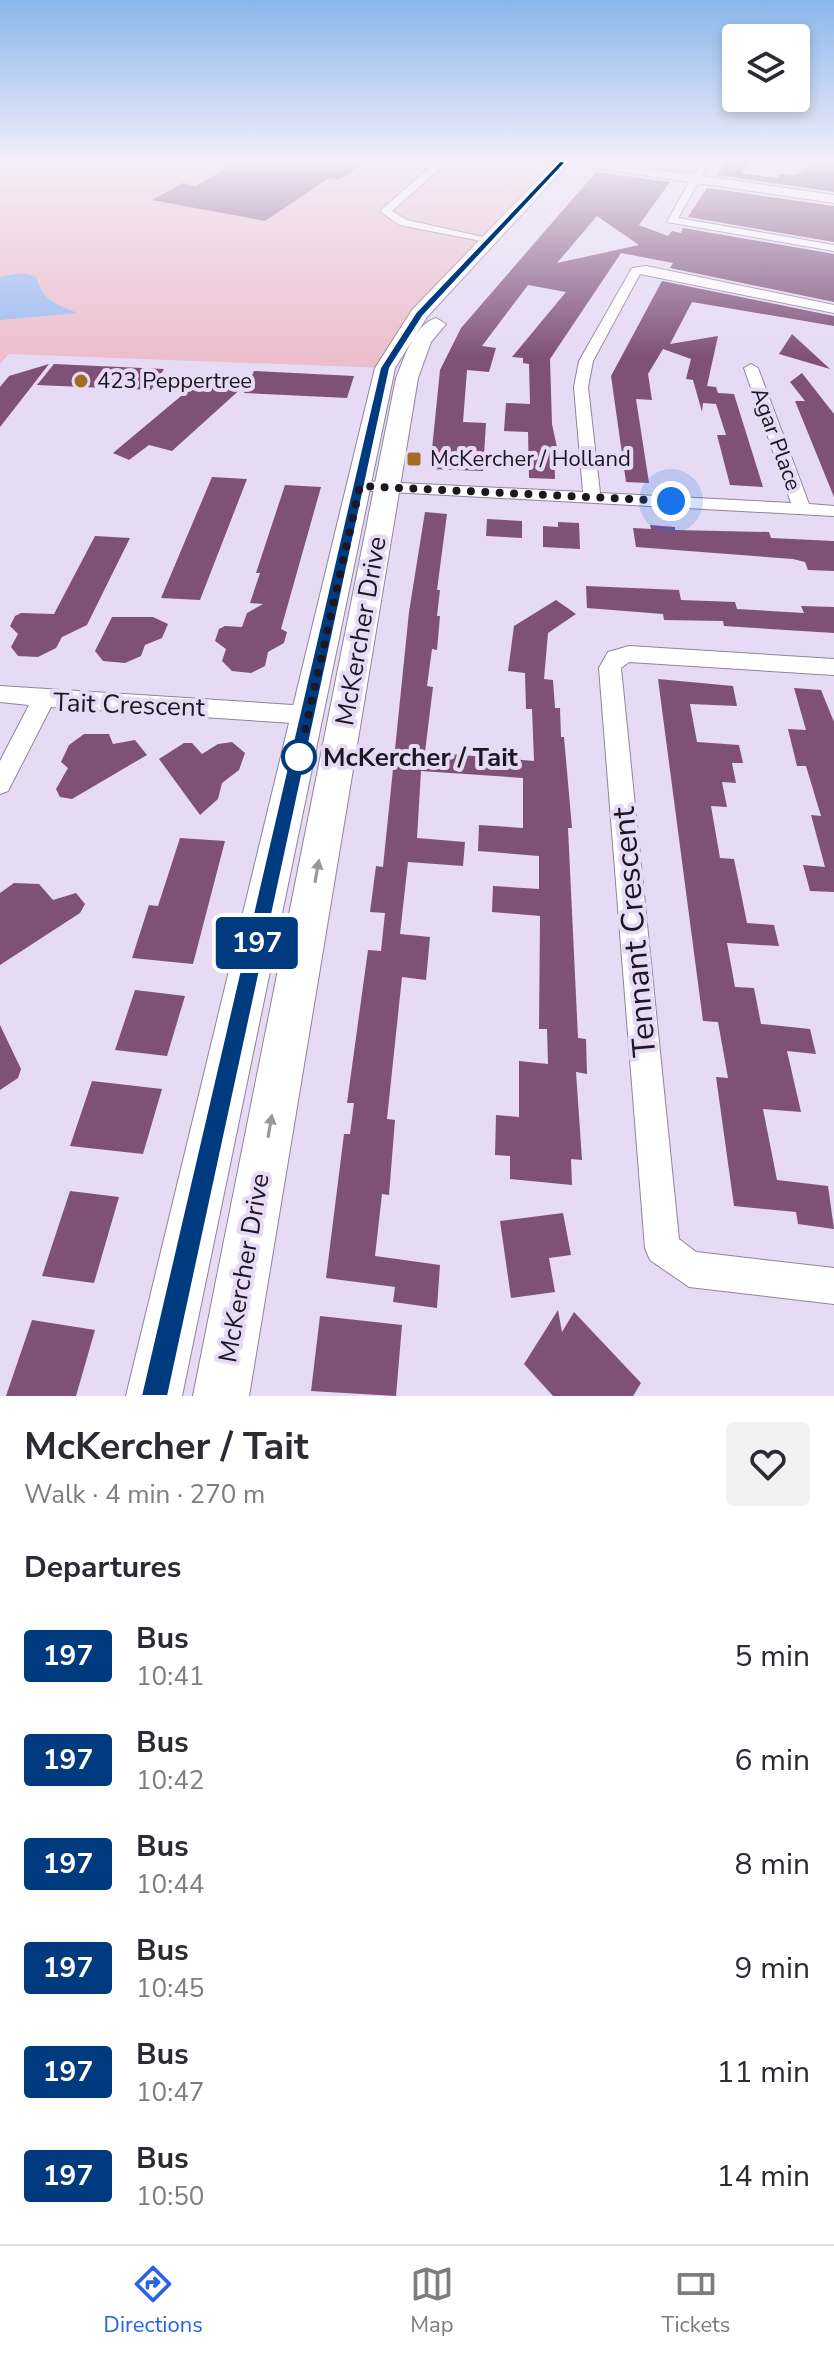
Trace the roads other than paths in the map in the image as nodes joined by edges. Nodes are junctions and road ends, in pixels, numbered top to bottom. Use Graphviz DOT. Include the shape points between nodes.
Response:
graph roads {
  1 [pos="423,227"];
  2 [pos="501,227"];
  3 [pos="524,227"];
  4 [pos="713,227"];
  5 [pos="488,241"];
  6 [pos="834,248"];
  7 [pos="834,309"];
  8 [pos="751,368"];
  9 [pos="374,486"];
  10 [pos="592,496"];
  11 [pos="802,509"];
  12 [pos="834,511"];
  13 [pos="834,667"];
  14 [pos="0,694"];
  15 [pos="44,698"];
  16 [pos="308,715"];
  17 [pos="0,784"];
  18 [pos="834,1286"];
  19 [pos="154,1396"];
  20 [pos="221,1396"];
  1 -- 5 [label="street"];
  2 -- 5 [label="main road, McKercher Drive"];
  3 -- 9 [label="main road, McKercher Drive" via="422,341"];
  4 -- 6 [label="street"];
  5 -- 9 [label="main road, McKercher Drive" via="419,314 385,368"];
  7 -- 10 [label="street" via="636,271 586,361 581,387"];
  8 -- 11 [label="street, Agar Place"];
  9 -- 10 [label="street"];
  9 -- 16 [label="main road, McKercher Drive"];
  20 -- 9 [label="main road, McKercher Drive, one-way"];
  10 -- 11 [label="street"];
  11 -- 12 [label="street"];
  13 -- 18 [label="street, Tennant Crescent" via="629,654 615,658 610,668 662,1248 689,1269"];
  14 -- 15 [label="street"];
  15 -- 16 [label="street, Tait Crescent"];
  15 -- 17 [label="street, Tait Crescent"];
  16 -- 19 [label="main road, McKercher Drive"];
}
